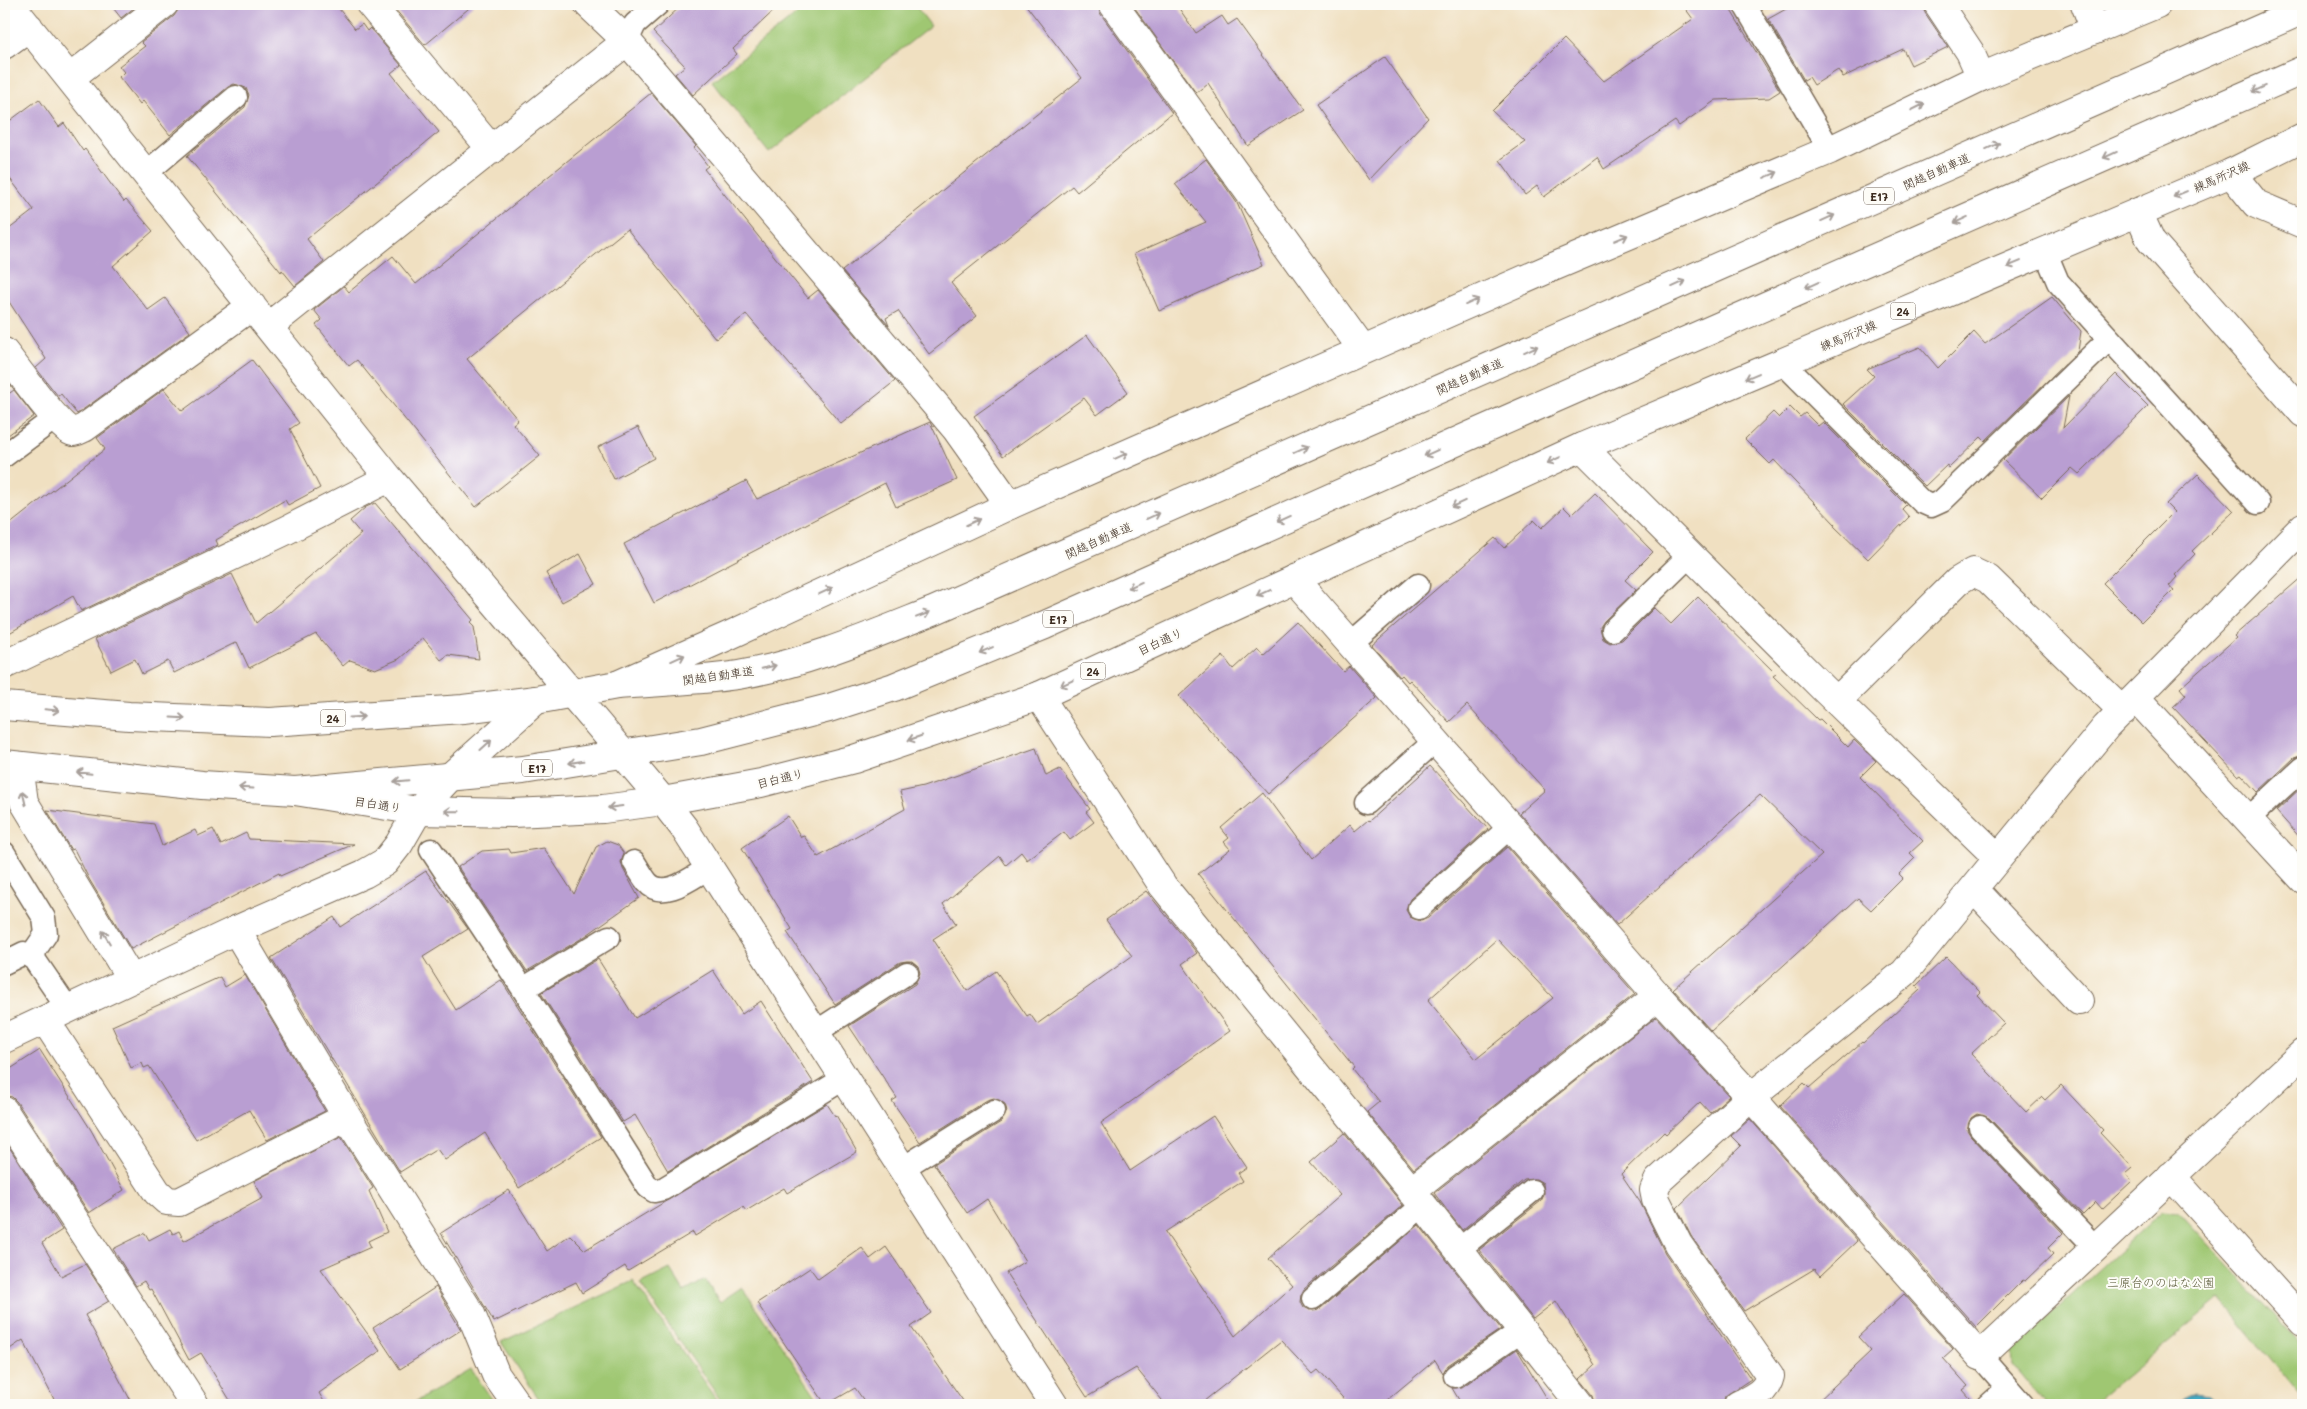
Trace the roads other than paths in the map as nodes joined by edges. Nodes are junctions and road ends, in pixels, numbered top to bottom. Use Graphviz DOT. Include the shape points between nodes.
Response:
graph roads {
  1 [pos="10,4"];
  2 [pos="164,4"];
  3 [pos="370,4"];
  4 [pos="588,4"];
  5 [pos="658,4"];
  6 [pos="1113,4"];
  7 [pos="1744,4"];
  8 [pos="1938,4"];
  9 [pos="2085,4"];
  10 [pos="2158,4"];
  11 [pos="2303,10"];
  12 [pos="29,27"];
  13 [pos="2095,30"];
  14 [pos="627,41"];
  15 [pos="4,45"];
  16 [pos="2303,70"];
  17 [pos="1981,77"];
  18 [pos="70,78"];
  19 [pos="236,97"];
  20 [pos="2303,137"];
  21 [pos="492,150"];
  22 [pos="1830,150"];
  23 [pos="146,173"];
  24 [pos="2231,173"];
  25 [pos="2138,212"];
  26 [pos="2303,224"];
  27 [pos="2045,251"];
  28 [pos="260,316"];
  29 [pos="2109,339"];
  30 [pos="1363,350"];
  31 [pos="4,352"];
  32 [pos="1783,363"];
  33 [pos="2303,413"];
  34 [pos="55,418"];
  35 [pos="1582,447"];
  36 [pos="4,456"];
  37 [pos="389,478"];
  38 [pos="1503,484"];
  39 [pos="2258,503"];
  40 [pos="1010,505"];
  41 [pos="2303,526"];
  42 [pos="1690,555"];
  43 [pos="1294,579"];
  44 [pos="1418,585"];
  45 [pos="1613,630"];
  46 [pos="1350,644"];
  47 [pos="4,665"];
  48 [pos="617,685"];
  49 [pos="572,694"];
  50 [pos="1039,696"];
  51 [pos="536,700"];
  52 [pos="1837,702"];
  53 [pos="2130,705"];
  54 [pos="4,706"];
  55 [pos="1435,741"];
  56 [pos="624,754"];
  57 [pos="11,765"];
  58 [pos="2303,768"];
  59 [pos="450,777"];
  60 [pos="295,791"];
  61 [pos="663,801"];
  62 [pos="1366,803"];
  63 [pos="418,810"];
  64 [pos="2247,820"];
  65 [pos="1510,827"];
  66 [pos="431,850"];
  67 [pos="4,852"];
  68 [pos="1998,858"];
  69 [pos="634,862"];
  70 [pos="710,867"];
  71 [pos="2303,879"];
  72 [pos="1974,889"];
  73 [pos="1419,908"];
  74 [pos="236,930"];
  75 [pos="609,937"];
  76 [pos="34,959"];
  77 [pos="4,963"];
  78 [pos="907,974"];
  79 [pos="131,979"];
  80 [pos="522,989"];
  81 [pos="1658,996"];
  82 [pos="2079,1001"];
  83 [pos="56,1015"];
  84 [pos="816,1032"];
  85 [pos="4,1039"];
  86 [pos="2303,1053"];
  87 [pos="846,1078"];
  88 [pos="1751,1097"];
  89 [pos="4,1111"];
  90 [pos="994,1111"];
  91 [pos="347,1117"];
  92 [pos="1980,1127"];
  93 [pos="903,1168"];
  94 [pos="2171,1176"];
  95 [pos="1532,1191"];
  96 [pos="1417,1198"];
  97 [pos="2095,1247"];
  98 [pos="1458,1250"];
  99 [pos="1313,1298"];
  100 [pos="2303,1322"];
  101 [pos="1522,1330"];
  102 [pos="1980,1356"];
  103 [pos="1455,1376"];
  104 [pos="2008,1388"];
  105 [pos="196,1405"];
  106 [pos="517,1405"];
  107 [pos="1054,1405"];
  108 [pos="1581,1405"];
  109 [pos="1738,1405"];
  110 [pos="1990,1405"];
  111 [pos="2023,1405"];
  1 -- 12 [label="main road"];
  2 -- 18 [label="main road"];
  3 -- 21 [label="main road"];
  4 -- 14 [label="main road"];
  5 -- 14 [label="lane" via="635,24"];
  6 -- 30 [label="main road"];
  7 -- 22 [label="lane"];
  8 -- 17 [label="main road" via="1970,52"];
  9 -- 13 [label="main road"];
  10 -- 13 [label="main road, 24"];
  48 -- 11 [label="main road, 関越自動車道 / E17, one-way" via="739,674 799,660 860,640 1014,577"];
  12 -- 15 [label="main road"];
  12 -- 18 [label="main road"];
  13 -- 17 [label="main road, 24"];
  14 -- 21 [label="main road"];
  14 -- 40 [label="main road" via="956,429"];
  16 -- 56 [label="main road, E17, one-way" via="1045,625 894,687 766,726 701,742"];
  22 -- 17 [label="main road, 24, one-way"];
  18 -- 23 [label="main road"];
  19 -- 23 [label="lane"];
  20 -- 24 [label="main road, 練馬所沢線 / 24"];
  21 -- 28 [label="main road"];
  30 -- 22 [label="main road, 24, one-way"];
  23 -- 28 [label="main road"];
  24 -- 25 [label="main road, 練馬所沢線 / 24, one-way"];
  24 -- 26 [label="main road" via="2256,204"];
  25 -- 27 [label="main road, 練馬所沢線 / 24"];
  25 -- 33 [label="main road" via="2151,241"];
  27 -- 29 [label="lane" via="2058,282"];
  27 -- 32 [label="main road, 練馬所沢線 / 24, one-way"];
  28 -- 34 [label="main road" via="84,428 73,432"];
  28 -- 37 [label="main road"];
  29 -- 32 [label="lane" via="1942,501 1931,506 1922,502"];
  29 -- 39 [label="lane"];
  40 -- 30 [label="main road, 24, one-way"];
  31 -- 34 [label="main road"];
  32 -- 35 [label="main road, 練馬所沢線 / 24, one-way"];
  34 -- 36 [label="lane"];
  35 -- 38 [label="main road, 練馬所沢線 / 24, one-way"];
  35 -- 42 [label="main road"];
  37 -- 47 [label="main road"];
  37 -- 49 [label="main road"];
  38 -- 43 [label="main road, 目白通り / 24, one-way"];
  48 -- 40 [label="main road, 24, one-way"];
  41 -- 53 [label="main road"];
  42 -- 45 [label="lane"];
  42 -- 52 [label="main road"];
  43 -- 46 [label="main road"];
  43 -- 50 [label="main road, 目白通り / 24, one-way"];
  44 -- 46 [label="lane"];
  46 -- 55 [label="main road"];
  48 -- 49 [label="main road, 24"];
  49 -- 51 [label="main road, 24"];
  49 -- 56 [label="main road"];
  50 -- 61 [label="main road, 目白通り / 24, one-way" via="854,759 761,784"];
  50 -- 96 [label="main road" via="1163,886"];
  54 -- 51 [label="main road, 24, one-way" via="270,722 426,712"];
  59 -- 51 [label="main road, one-way"];
  52 -- 53 [label="main road" via="1958,581 1972,572 1988,579"];
  52 -- 68 [label="main road"];
  53 -- 64 [label="main road"];
  53 -- 68 [label="main road" via="2106,727"];
  55 -- 62 [label="lane"];
  55 -- 65 [label="main road"];
  56 -- 59 [label="main road, E17, one-way" via="523,770"];
  56 -- 61 [label="main road"];
  60 -- 57 [label="main road, 目白通り / 24, one-way" via="202,785"];
  79 -- 57 [label="main road, one-way" via="24,802"];
  58 -- 64 [label="lane"];
  59 -- 60 [label="main road, E17, one-way"];
  59 -- 63 [label="main road"];
  60 -- 63 [label="main road, 目白通り / 24"];
  61 -- 63 [label="main road, 目白通り / 24, one-way" via="603,809 512,812"];
  61 -- 70 [label="main road"];
  63 -- 74 [label="main road" via="385,862"];
  64 -- 71 [label="main road"];
  65 -- 73 [label="lane"];
  65 -- 81 [label="main road"];
  66 -- 80 [label="lane"];
  67 -- 76 [label="lane" via="44,918 46,934 35,950"];
  68 -- 72 [label="main road"];
  69 -- 70 [label="lane" via="648,884 665,890"];
  70 -- 84 [label="main road"];
  72 -- 82 [label="main road"];
  72 -- 88 [label="main road" via="1904,973"];
  74 -- 79 [label="main road"];
  74 -- 91 [label="main road"];
  75 -- 80 [label="lane"];
  76 -- 77 [label="lane" via="24,953"];
  76 -- 83 [label="lane"];
  78 -- 84 [label="lane"];
  79 -- 83 [label="main road"];
  80 -- 87 [label="lane" via="639,1174 654,1191 663,1189"];
  81 -- 88 [label="main road"];
  81 -- 96 [label="main road"];
  83 -- 85 [label="main road"];
  83 -- 91 [label="main road" via="157,1192 167,1201 179,1202"];
  84 -- 87 [label="main road"];
  86 -- 94 [label="main road"];
  87 -- 93 [label="main road"];
  88 -- 102 [label="main road"];
  88 -- 109 [label="main road" via="1658,1181 1654,1190 1678,1244 1770,1376 1761,1393"];
  89 -- 105 [label="main road"];
  90 -- 93 [label="lane"];
  91 -- 106 [label="main road" via="470,1314 496,1375"];
  92 -- 97 [label="lane"];
  93 -- 107 [label="main road"];
  94 -- 97 [label="main road"];
  94 -- 100 [label="main road"];
  95 -- 98 [label="lane"];
  96 -- 98 [label="main road"];
  96 -- 99 [label="lane"];
  97 -- 102 [label="main road"];
  98 -- 101 [label="main road"];
  101 -- 103 [label="lane"];
  101 -- 108 [label="main road"];
  102 -- 104 [label="lane"];
  104 -- 110 [label="lane"];
  104 -- 111 [label="lane"];
}
